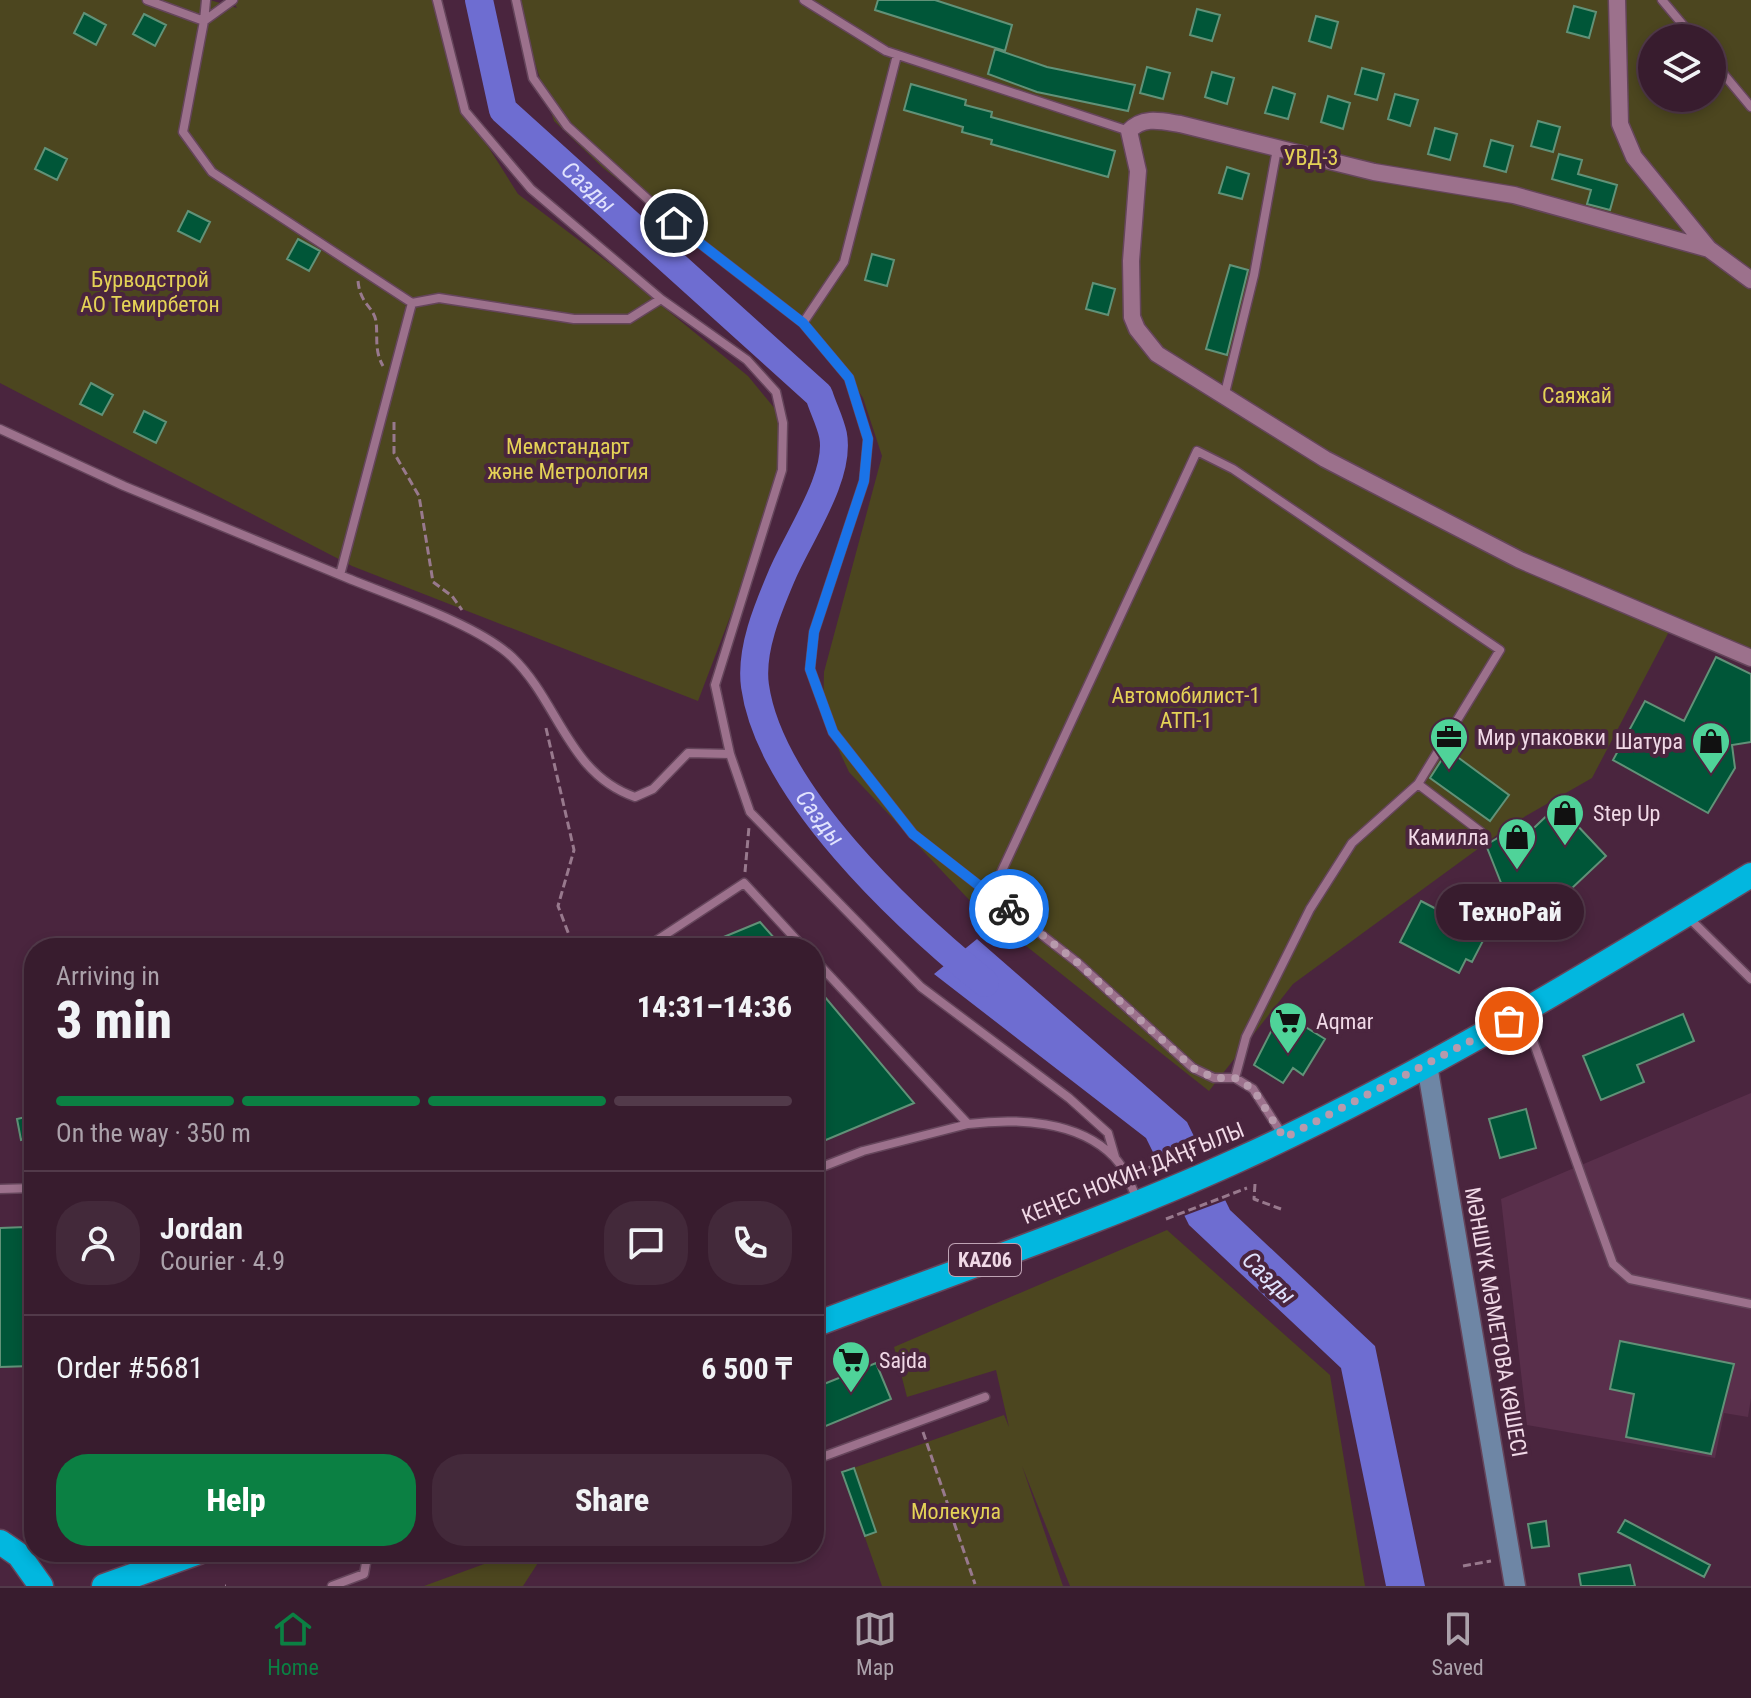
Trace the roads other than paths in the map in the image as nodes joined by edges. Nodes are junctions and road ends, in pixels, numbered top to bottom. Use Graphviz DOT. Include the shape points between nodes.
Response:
graph roads {
  1 [pos="147,0"];
  2 [pos="206,0"];
  3 [pos="233,0"];
  4 [pos="437,0"];
  5 [pos="516,0"];
  6 [pos="804,0"];
  7 [pos="1617,0"];
  8 [pos="1662,0"];
  9 [pos="204,21"];
  10 [pos="1682,24"];
  11 [pos="897,55"];
  12 [pos="1726,77"];
  13 [pos="1751,107"];
  14 [pos="1129,131"];
  15 [pos="1277,149"];
  16 [pos="1709,249"];
  17 [pos="1751,280"];
  18 [pos="661,299"];
  19 [pos="412,303"];
  20 [pos="803,323"];
  21 [pos="1224,398"];
  22 [pos="0,429"];
  23 [pos="340,575"];
  24 [pos="1751,658"];
  25 [pos="730,754"];
  26 [pos="1418,784"];
  27 [pos="1481,832"];
  28 [pos="1751,875"];
  29 [pos="1006,907"];
  30 [pos="1686,915"];
  31 [pos="660,938"];
  32 [pos="795,938"];
  33 [pos="824,970"];
  34 [pos="1751,979"];
  35 [pos="1536,1006"];
  36 [pos="1427,1065"];
  37 [pos="1235,1078"];
  38 [pos="968,1124"];
  39 [pos="1284,1138"];
  40 [pos="1115,1157"];
  41 [pos="824,1166"];
  42 [pos="24,1188"];
  43 [pos="0,1189"];
  44 [pos="1147,1198"];
  45 [pos="1751,1304"];
  46 [pos="824,1321"];
  47 [pos="985,1397"];
  48 [pos="824,1456"];
  49 [pos="0,1542"];
  50 [pos="24,1543"];
  51 [pos="171,1562"];
  52 [pos="366,1562"];
  53 [pos="41,1586"];
  54 [pos="104,1586"];
  55 [pos="332,1586"];
  56 [pos="1515,1586"];
  1 -- 9 [label="lane"];
  2 -- 9 [label="lane"];
  3 -- 9 [label="lane"];
  4 -- 18 [label="lane" via="465,111 531,189"];
  5 -- 20 [label="lane" via="533,78 567,126 674,223"];
  6 -- 11 [label="lane"];
  7 -- 16 [label="street" via="1620,124 1634,157"];
  8 -- 10 [label="lane"];
  9 -- 19 [label="lane" via="183,132 212,172"];
  11 -- 14 [label="lane"];
  11 -- 20 [label="lane" via="844,262"];
  12 -- 13 [label="lane"];
  14 -- 15 [label="street" via="1152,120"];
  14 -- 21 [label="street" via="1138,171 1132,317 1157,354"];
  15 -- 16 [label="street" via="1374,172 1514,195"];
  15 -- 21 [label="lane"];
  16 -- 17 [label="street"];
  18 -- 19 [label="lane" via="629,319 574,319 439,298"];
  18 -- 25 [label="lane" via="747,360 776,392 783,423 782,470 715,685"];
  19 -- 23 [label="lane"];
  20 -- 29 [label="lane" via="849,378 868,439 864,481 814,632 810,669 833,732 913,834"];
  21 -- 24 [label="street" via="1325,459 1520,560"];
  22 -- 23 [label="lane"];
  23 -- 25 [label="lane" via="477,634 510,655 588,769 618,791 635,797 653,789 688,753"];
  25 -- 40 [label="lane" via="750,812 921,987 1108,1133"];
  26 -- 27 [label="lane"];
  26 -- 29 [label="lane" via="1500,650 1233,469 1197,451 999,877"];
  26 -- 37 [label="lane" via="1352,843 1310,909 1246,1037"];
  28 -- 30 [label="highway, КЕҢЕС НОКИН ДАҢҒЫЛЫ / KАZ06"];
  29 -- 37 [label="lane" via="1078,963 1193,1068 1214,1078"];
  30 -- 34 [label="lane"];
  30 -- 35 [label="highway, КЕҢЕС НОКИН ДАҢҒЫЛЫ / KАZ06"];
  31 -- 32 [label="lane" via="744,883"];
  33 -- 38 [label="lane"];
  35 -- 36 [label="highway, КЕҢЕС НОКИН ДАҢҒЫЛЫ / KАZ06"];
  35 -- 45 [label="lane" via="1532,1038 1613,1264 1630,1279"];
  36 -- 39 [label="highway, КЕҢЕС НОКИН ДАҢҒЫЛЫ / KАZ06"];
  36 -- 56 [label="main road, МӘНШҮК МӘМЕТОВА КӨШЕСІ"];
  37 -- 39 [label="lane" via="1253,1089"];
  38 -- 40 [label="lane" via="1001,1120 1079,1133"];
  38 -- 41 [label="lane"];
  39 -- 44 [label="highway, КЕҢЕС НОКИН ДАҢҒЫЛЫ / KАZ06"];
  40 -- 44 [label="lane"];
  42 -- 43 [label="lane"];
  44 -- 46 [label="highway, КЕҢЕС НОКИН ДАҢҒЫЛЫ / KАZ06"];
  47 -- 48 [label="lane"];
  49 -- 50 [label="highway"];
  49 -- 53 [label="highway" via="19,1555"];
  51 -- 54 [label="highway"];
  52 -- 55 [label="lane" via="364,1574"];
}
